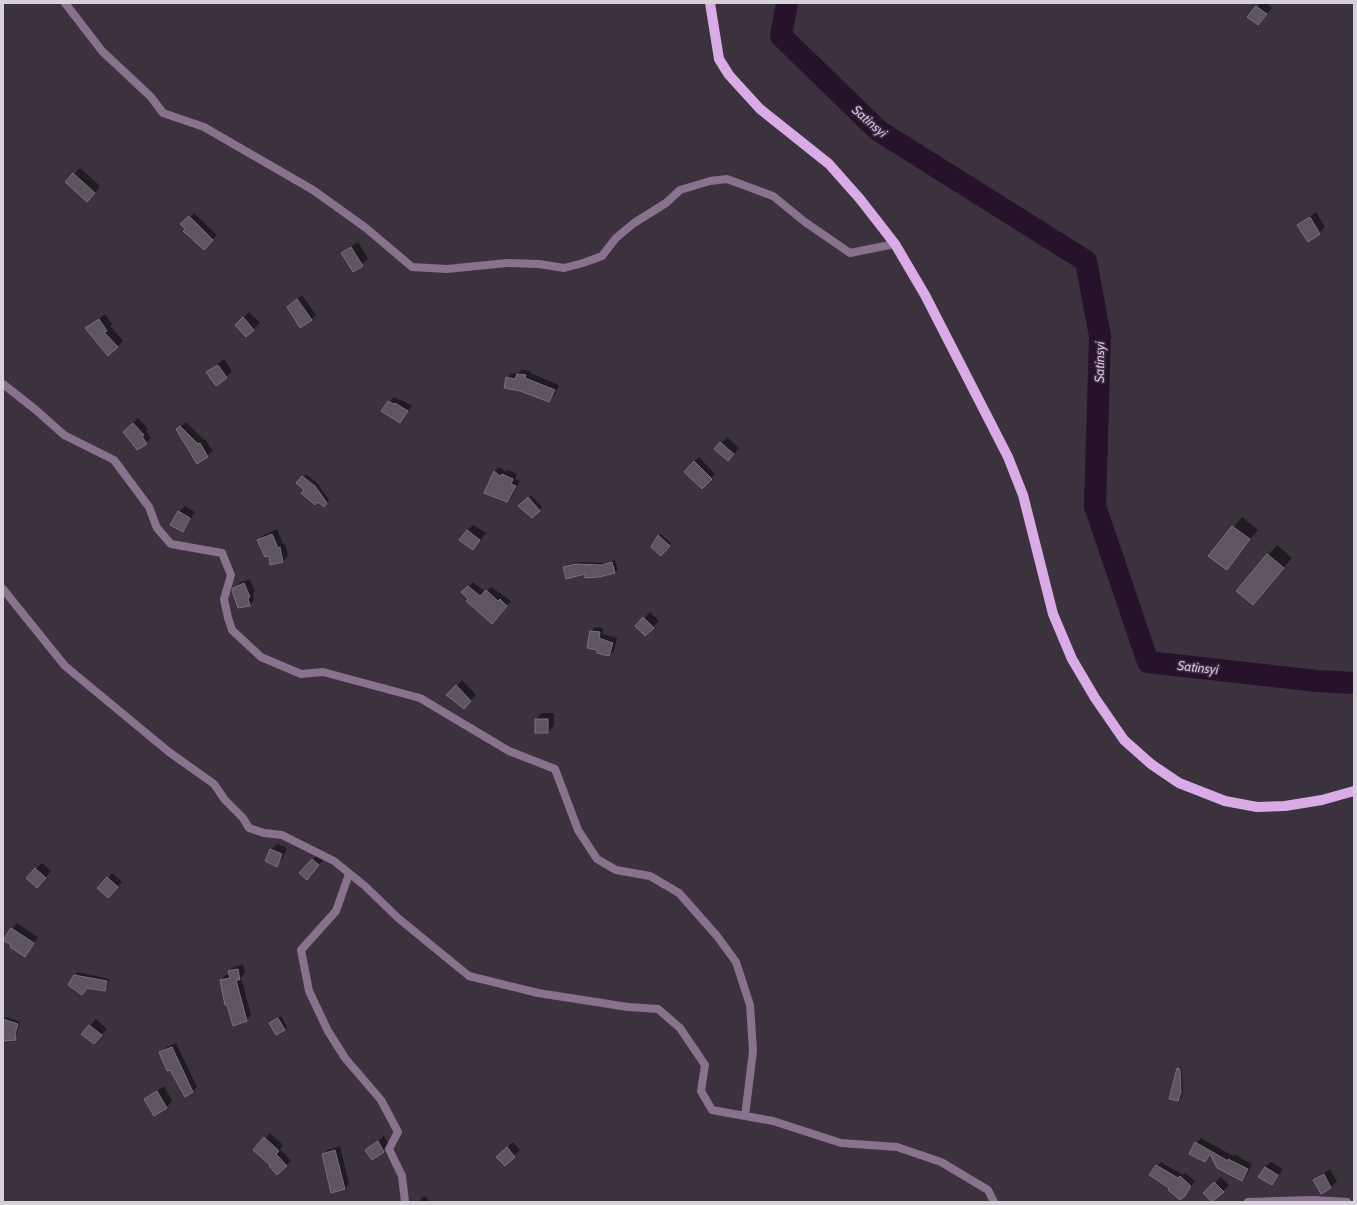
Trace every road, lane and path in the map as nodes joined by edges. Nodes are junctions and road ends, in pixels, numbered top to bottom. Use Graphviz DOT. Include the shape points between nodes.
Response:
graph roads {
  1 [pos="64,3"];
  2 [pos="710,3"];
  3 [pos="895,244"];
  4 [pos="3,384"];
  5 [pos="3,589"];
  6 [pos="1354,791"];
  7 [pos="349,874"];
  8 [pos="745,1116"];
  9 [pos="404,1202"];
  10 [pos="994,1202"];
  11 [pos="1248,1202"];
  12 [pos="1347,1202"];
  1 -- 3 [label="street" via="102,51 151,97 163,113 204,127 313,190 366,228 412,267 447,270 507,263 564,268 583,263 602,256 616,238 634,222 666,203 680,190 710,180 726,179 773,196 850,253"];
  2 -- 3 [label="main road" via="719,59 729,75 760,109 829,164"];
  3 -- 6 [label="main road" via="925,295 1008,458 1023,495 1053,614 1080,672 1124,740 1151,764 1179,783 1225,801 1257,807 1285,806"];
  4 -- 8 [label="street" via="64,435 114,460 150,507 157,528 171,544 222,553 230,575 224,599 232,630 261,657 301,674 323,672 420,698 509,751 555,768 578,830 598,859 616,870 650,876 679,893 736,962 750,1005 753,1050"];
  5 -- 7 [label="street" via="65,666 169,752 214,784 250,828 293,840 334,861"];
  7 -- 8 [label="street" via="469,976 538,993 658,1009 680,1028 705,1065 701,1091 712,1110"];
  7 -- 9 [label="street" via="336,912 301,950 309,991 328,1031 345,1058 381,1100 398,1132 389,1148 402,1176"];
  8 -- 10 [label="street" via="773,1121 841,1143 897,1147 942,1162 988,1190"];
  11 -- 12 [label="street"];
}
